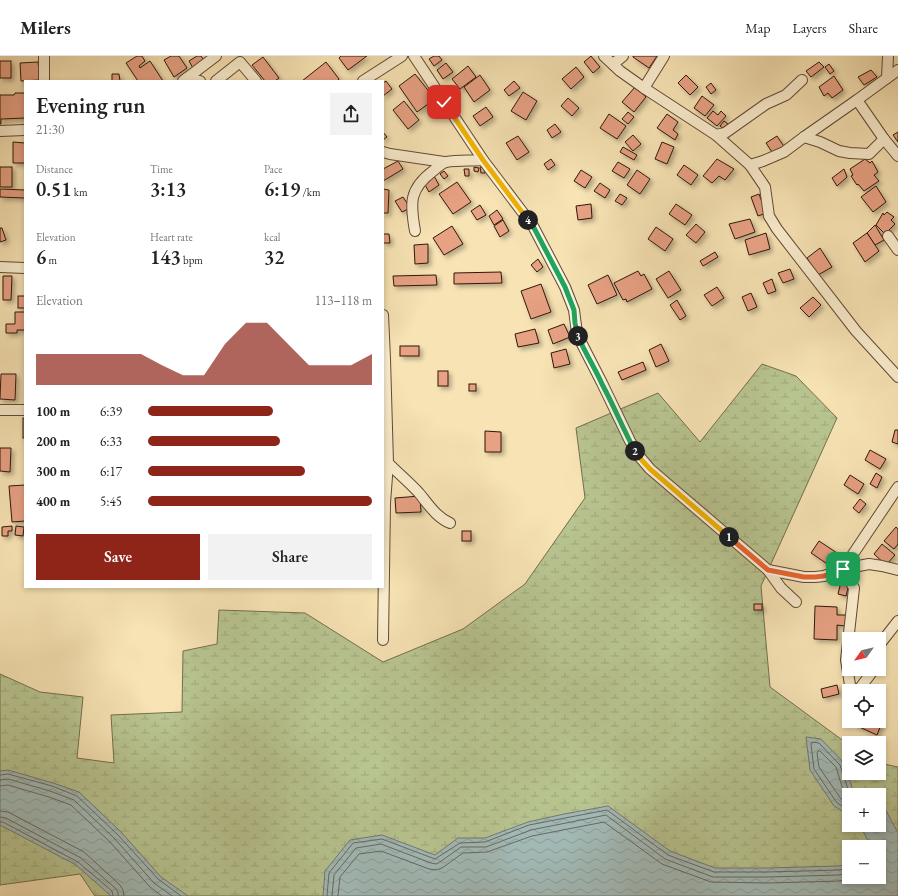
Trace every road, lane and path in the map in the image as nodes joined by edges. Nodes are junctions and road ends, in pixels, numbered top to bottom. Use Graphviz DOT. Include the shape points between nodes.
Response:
graph roads {
  1 [pos="44,56"];
  2 [pos="216,56"];
  3 [pos="402,56"];
  4 [pos="414,56"];
  5 [pos="604,56"];
  6 [pos="623,56"];
  7 [pos="664,56"];
  8 [pos="888,56"];
  9 [pos="613,64"];
  10 [pos="898,70"];
  11 [pos="887,78"];
  12 [pos="185,79"];
  13 [pos="44,80"];
  14 [pos="217,80"];
  15 [pos="255,80"];
  16 [pos="365,80"];
  17 [pos="802,80"];
  18 [pos="644,88"];
  19 [pos="858,100"];
  20 [pos="0,130"];
  21 [pos="24,130"];
  22 [pos="716,135"];
  23 [pos="804,137"];
  24 [pos="884,139"];
  25 [pos="384,152"];
  26 [pos="898,156"];
  27 [pos="483,160"];
  28 [pos="444,162"];
  29 [pos="750,165"];
  30 [pos="415,231"];
  31 [pos="888,236"];
  32 [pos="898,250"];
  33 [pos="0,267"];
  34 [pos="24,268"];
  35 [pos="384,337"];
  36 [pos="898,377"];
  37 [pos="0,410"];
  38 [pos="24,410"];
  39 [pos="388,463"];
  40 [pos="898,487"];
  41 [pos="450,523"];
  42 [pos="843,569"];
  43 [pos="768,570"];
  44 [pos="898,570"];
  45 [pos="384,572"];
  46 [pos="384,588"];
  47 [pos="796,602"];
  48 [pos="898,621"];
  49 [pos="886,636"];
  50 [pos="383,640"];
  51 [pos="850,684"];
  1 -- 13 [label="street"];
  2 -- 12 [label="street"];
  3 -- 16 [label="street"];
  4 -- 27 [label="street"];
  5 -- 9 [label="street"];
  6 -- 9 [label="street"];
  7 -- 18 [label="street"];
  8 -- 11 [label="street"];
  9 -- 18 [label="street"];
  10 -- 11 [label="street"];
  11 -- 19 [label="street"];
  14 -- 15 [label="street" via="240,62"];
  17 -- 22 [label="street" via="786,95 766,104 725,133"];
  18 -- 22 [label="street"];
  19 -- 23 [label="street"];
  19 -- 24 [label="street"];
  20 -- 21 [label="street"];
  22 -- 29 [label="street"];
  23 -- 24 [label="street" via="839,151 869,154"];
  23 -- 29 [label="street" via="784,152"];
  24 -- 26 [label="street"];
  25 -- 28 [label="street"];
  27 -- 28 [label="street"];
  27 -- 43 [label="street" via="533,226 565,287 574,310 577,333 638,456"];
  28 -- 30 [label="street" via="418,186 413,198 412,212"];
  29 -- 36 [label="street" via="765,187 769,216 777,229 856,331"];
  31 -- 32 [label="street"];
  33 -- 34 [label="street"];
  35 -- 39 [label="street"];
  37 -- 38 [label="street"];
  39 -- 41 [label="street" via="434,512"];
  39 -- 45 [label="street"];
  40 -- 42 [label="street"];
  42 -- 43 [label="street" via="815,577"];
  42 -- 44 [label="street" via="869,564"];
  42 -- 51 [label="street" via="854,588 846,660"];
  43 -- 47 [label="street" via="781,588"];
  46 -- 50 [label="street"];
  48 -- 49 [label="street"];
}
